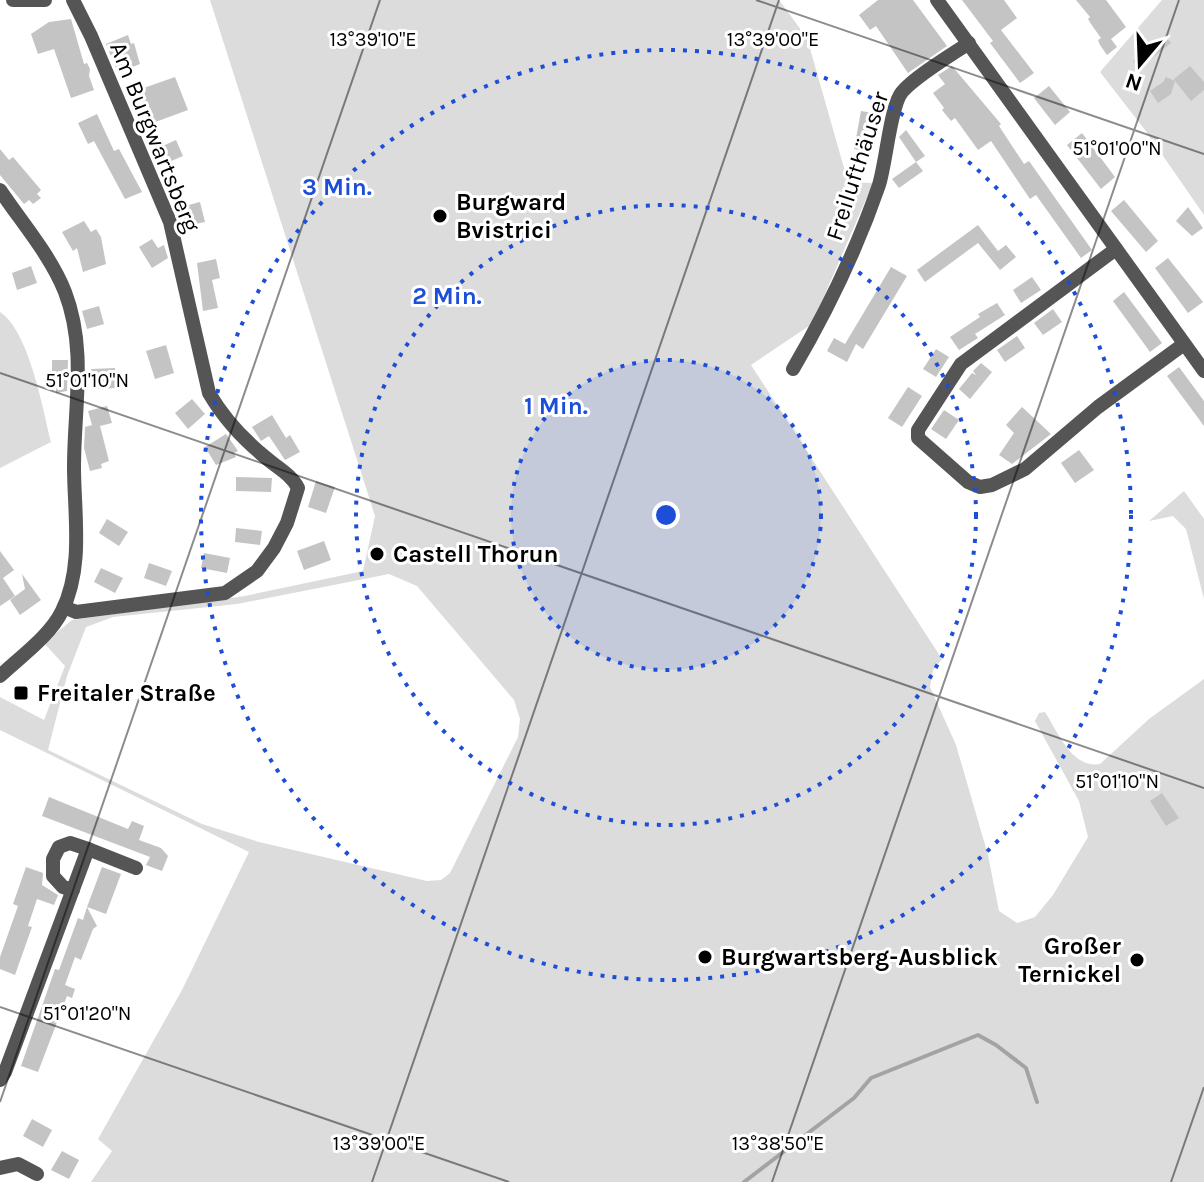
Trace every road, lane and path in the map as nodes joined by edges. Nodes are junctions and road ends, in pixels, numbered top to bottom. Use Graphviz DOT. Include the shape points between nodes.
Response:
graph roads {
  1 [pos="13,0"];
  2 [pos="45,0"];
  3 [pos="73,0"];
  4 [pos="937,0"];
  5 [pos="969,43"];
  6 [pos="0,190"];
  7 [pos="1116,249"];
  8 [pos="1184,344"];
  9 [pos="793,369"];
  10 [pos="1204,371"];
  11 [pos="64,607"];
  12 [pos="0,676"];
  13 [pos="88,849"];
  14 [pos="136,868"];
  15 [pos="73,890"];
  16 [pos="0,1080"];
  17 [pos="0,1168"];
  18 [pos="37,1174"];
  1 -- 2 [label="street"];
  3 -- 11 [label="street, Am Burgwartsberg" via="170,222 209,393 263,457 294,479 298,488 274,548 257,571 225,593 76,612"];
  4 -- 5 [label="street"];
  5 -- 7 [label="street"];
  5 -- 9 [label="street, Freilufthäuser" via="898,97 872,204"];
  6 -- 11 [label="street" via="58,276 78,352 76,543"];
  7 -- 8 [label="street"];
  7 -- 8 [label="street" via="961,364 918,430 918,438 968,482 992,485 1025,469"];
  8 -- 10 [label="street"];
  11 -- 12 [label="street" via="57,621"];
  13 -- 14 [label="street"];
  13 -- 15 [label="street"];
  13 -- 15 [label="street" via="70,843 59,847 53,859 53,876"];
  15 -- 16 [label="street"];
  17 -- 18 [label="street" via="18,1164"];
}
